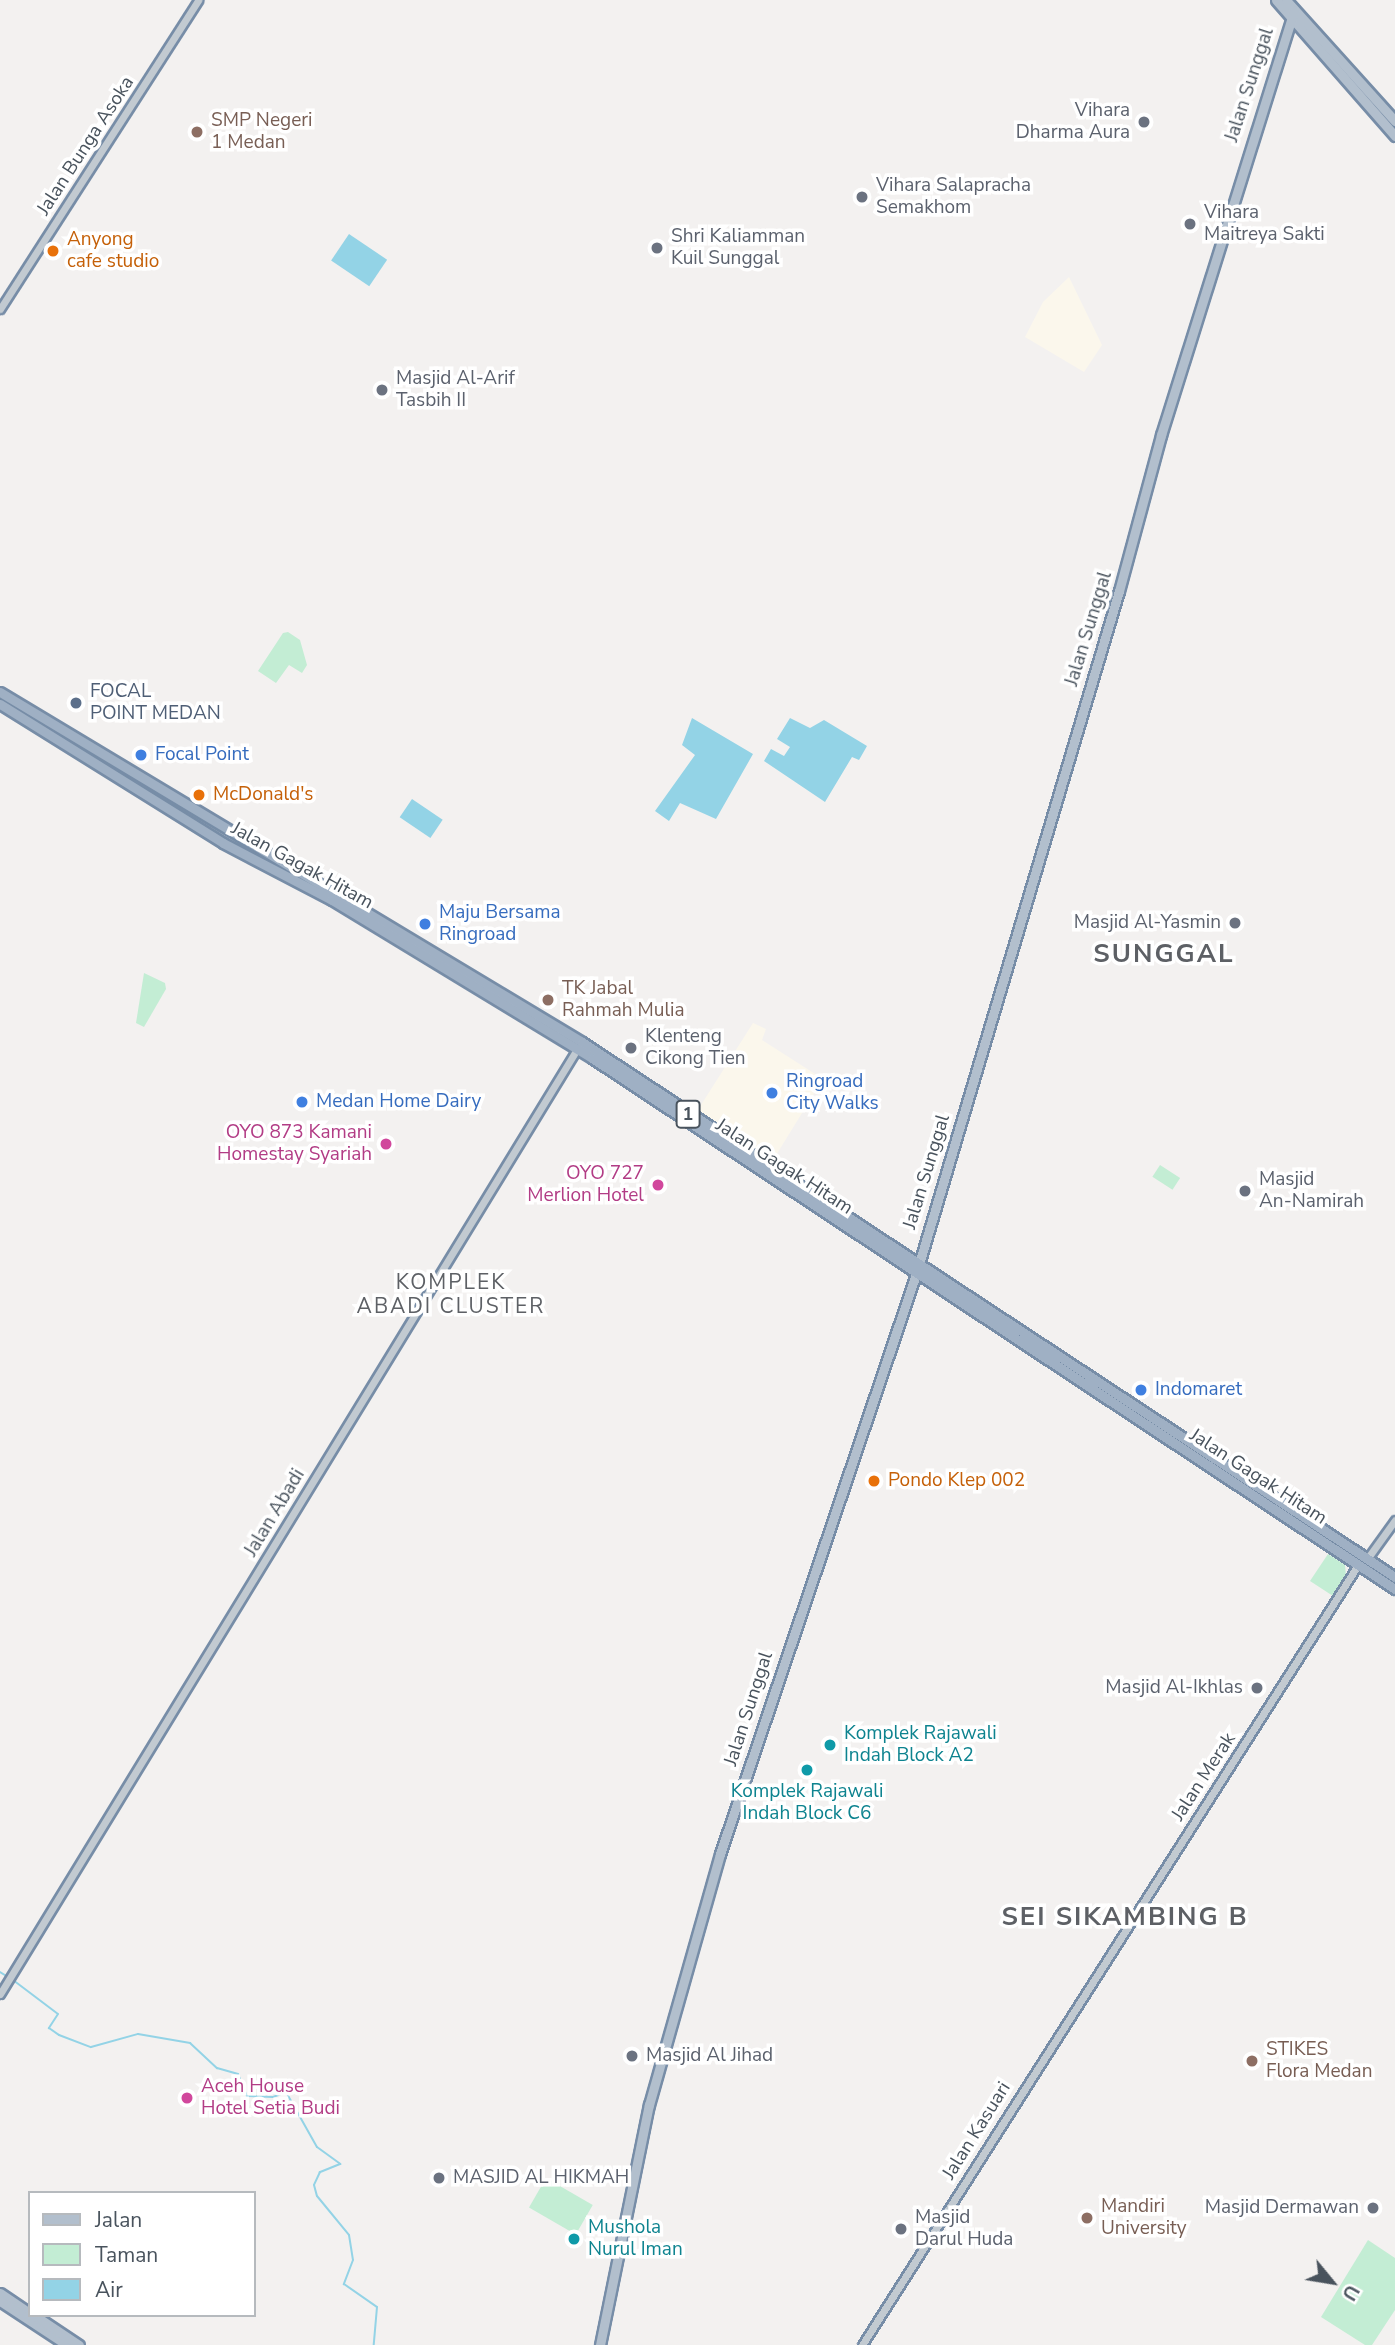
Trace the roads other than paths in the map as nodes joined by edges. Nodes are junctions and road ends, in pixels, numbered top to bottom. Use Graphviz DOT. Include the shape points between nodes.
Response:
graph roads {
  1 [pos="198,0"];
  2 [pos="1276,0"];
  3 [pos="1286,0"];
  4 [pos="1292,14"];
  5 [pos="1395,121"];
  6 [pos="1395,136"];
  7 [pos="0,309"];
  8 [pos="0,692"];
  9 [pos="0,704"];
  10 [pos="577,1049"];
  11 [pos="650,1093"];
  12 [pos="917,1270"];
  13 [pos="1193,1449"];
  14 [pos="1395,1520"];
  15 [pos="1367,1559"];
  16 [pos="1357,1565"];
  17 [pos="1395,1577"];
  18 [pos="1395,1589"];
  19 [pos="0,1994"];
  20 [pos="1075,2005"];
  21 [pos="0,2293"];
  22 [pos="0,2301"];
  23 [pos="28,2311"];
  24 [pos="37,2317"];
  25 [pos="67,2345"];
  26 [pos="79,2345"];
  27 [pos="600,2345"];
  28 [pos="862,2345"];
  1 -- 7 [label="street, Jalan Bunga Asoka"];
  2 -- 4 [label="main road"];
  3 -- 4 [label="main road"];
  4 -- 5 [label="main road"];
  4 -- 6 [label="main road"];
  4 -- 12 [label="main road, Jalan Sunggal" via="1161,435"];
  8 -- 11 [label="highway, Jalan Gagak Hitam / 1" via="168,797 441,953"];
  9 -- 10 [label="highway, Jalan Gagak Hitam / 1" via="223,843 332,900"];
  10 -- 11 [label="highway, Jalan Gagak Hitam / 1"];
  10 -- 19 [label="street, Jalan Abadi"];
  11 -- 12 [label="highway, Jalan Gagak Hitam / 1"];
  12 -- 13 [label="highway, Jalan Gagak Hitam / 1"];
  12 -- 27 [label="main road, Jalan Sunggal" via="811,1572 703,1910 649,2105"];
  13 -- 15 [label="highway, Jalan Gagak Hitam / 1"];
  13 -- 16 [label="highway, Jalan Gagak Hitam / 1"];
  14 -- 15 [label="street"];
  15 -- 17 [label="highway, Jalan Gagak Hitam / 1"];
  16 -- 18 [label="highway, Jalan Gagak Hitam / 1"];
  16 -- 20 [label="street, Jalan Merak"];
  20 -- 28 [label="street, Jalan Kasuari"];
  21 -- 23 [label="main road"];
  22 -- 25 [label="main road"];
  24 -- 26 [label="main road"];
}
